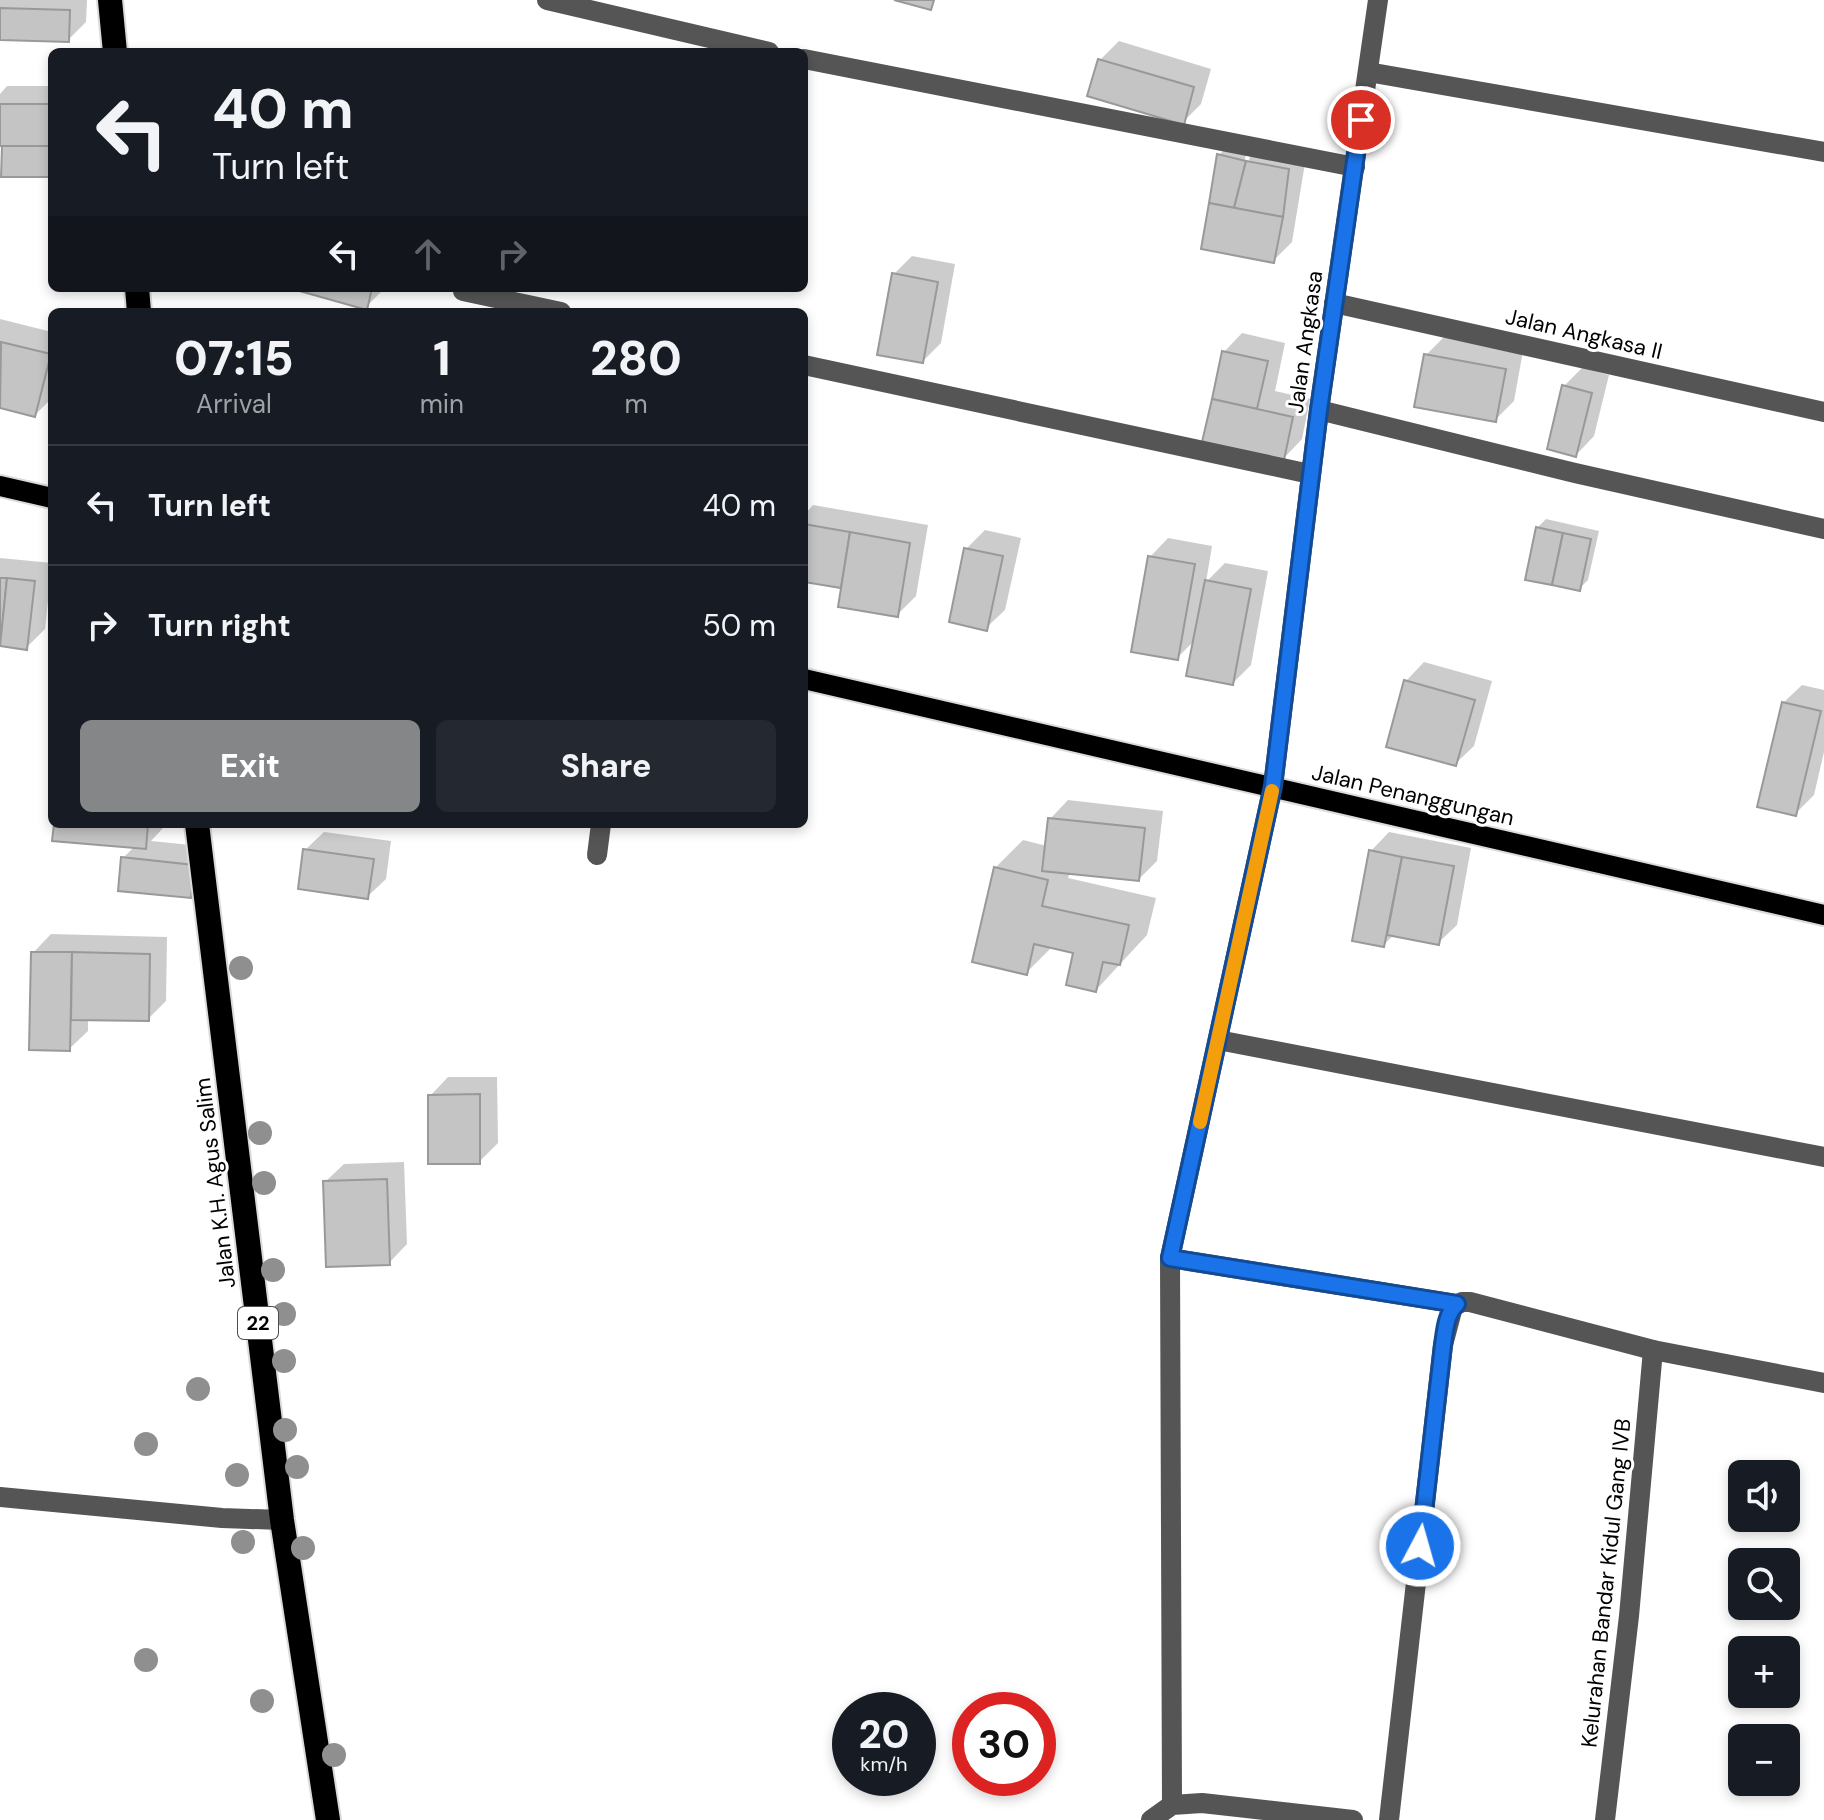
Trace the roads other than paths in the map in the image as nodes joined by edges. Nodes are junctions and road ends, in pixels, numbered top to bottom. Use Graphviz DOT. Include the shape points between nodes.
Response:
graph roads {
  1 [pos="110,0"];
  2 [pos="547,0"];
  3 [pos="1378,0"];
  4 [pos="115,48"];
  5 [pos="752,48"];
  6 [pos="808,60"];
  7 [pos="1368,72"];
  8 [pos="1824,152"];
  9 [pos="1355,167"];
  10 [pos="468,292"];
  11 [pos="1334,303"];
  12 [pos="542,308"];
  13 [pos="808,366"];
  14 [pos="1319,410"];
  15 [pos="1824,412"];
  16 [pos="1310,474"];
  17 [pos="0,486"];
  18 [pos="48,497"];
  19 [pos="1824,529"];
  20 [pos="808,680"];
  21 [pos="1273,786"];
  22 [pos="197,828"];
  23 [pos="600,828"];
  24 [pos="597,855"];
  25 [pos="1824,915"];
  26 [pos="1218,1040"];
  27 [pos="1824,1157"];
  28 [pos="1170,1258"];
  29 [pos="1457,1304"];
  30 [pos="1653,1350"];
  31 [pos="1824,1383"];
  32 [pos="0,1497"];
  33 [pos="282,1520"];
  34 [pos="1172,1805"];
  35 [pos="328,1820"];
  36 [pos="1151,1820"];
  37 [pos="1353,1820"];
  38 [pos="1389,1820"];
  39 [pos="1605,1820"];
  1 -- 4 [label="highway"];
  2 -- 5 [label="street"];
  3 -- 7 [label="street, Jalan Angkasa"];
  6 -- 9 [label="street"];
  7 -- 8 [label="street"];
  7 -- 9 [label="street, Jalan Angkasa"];
  9 -- 11 [label="street, Jalan Angkasa"];
  10 -- 12 [label="street"];
  11 -- 14 [label="street, Jalan Angkasa"];
  11 -- 15 [label="street, Jalan Angkasa II"];
  13 -- 16 [label="street"];
  14 -- 16 [label="street, Jalan Angkasa"];
  14 -- 19 [label="street"];
  16 -- 21 [label="street, Jalan Angkasa"];
  17 -- 18 [label="main road"];
  20 -- 21 [label="main road, Jalan Penanggungan"];
  21 -- 25 [label="main road, Jalan Penanggungan"];
  21 -- 26 [label="street, Jalan Angkasa"];
  22 -- 33 [label="highway, Jalan K.H. Agus Salim / 22"];
  23 -- 24 [label="street"];
  26 -- 27 [label="street"];
  26 -- 28 [label="street, Jalan Angkasa"];
  28 -- 29 [label="street"];
  28 -- 34 [label="street, Jalan Angkasa"];
  29 -- 30 [label="street" via="1470,1302"];
  29 -- 38 [label="street" via="1443,1345"];
  30 -- 31 [label="street"];
  30 -- 39 [label="street, Kelurahan Bandar Kidul Gang IVB"];
  32 -- 33 [label="street"];
  33 -- 35 [label="highway, Jalan K.H. Agus Salim / 22"];
  34 -- 36 [label="street"];
  34 -- 37 [label="street" via="1202,1803"];
}
